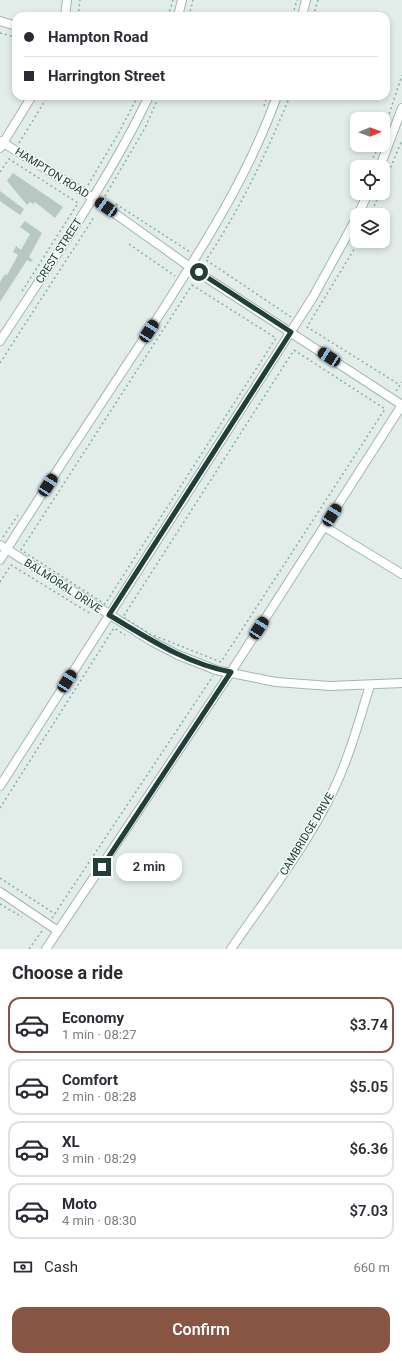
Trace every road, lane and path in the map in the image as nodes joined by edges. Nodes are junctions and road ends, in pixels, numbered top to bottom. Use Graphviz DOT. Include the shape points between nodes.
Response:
graph roads {
  1 [pos="67,0"];
  2 [pos="80,0"];
  3 [pos="173,0"];
  4 [pos="182,0"];
  5 [pos="193,0"];
  6 [pos="297,0"];
  7 [pos="306,0"];
  8 [pos="318,0"];
  9 [pos="66,12"];
  10 [pos="78,12"];
  11 [pos="169,12"];
  12 [pos="179,12"];
  13 [pos="190,12"];
  14 [pos="294,12"];
  15 [pos="303,12"];
  16 [pos="314,12"];
  17 [pos="0,21"];
  18 [pos="12,25"];
  19 [pos="0,33"];
  20 [pos="12,36"];
  21 [pos="402,75"];
  22 [pos="29,100"];
  23 [pos="46,100"];
  24 [pos="136,100"];
  25 [pos="146,100"];
  26 [pos="157,100"];
  27 [pos="266,100"];
  28 [pos="275,100"];
  29 [pos="288,100"];
  30 [pos="263,108"];
  31 [pos="402,108"];
  32 [pos="390,112"];
  33 [pos="402,140"];
  34 [pos="1,144"];
  35 [pos="25,147"];
  36 [pos="383,160"];
  37 [pos="390,169"];
  38 [pos="0,172"];
  39 [pos="87,187"];
  40 [pos="105,196"];
  41 [pos="93,198"];
  42 [pos="111,200"];
  43 [pos="94,216"];
  44 [pos="350,231"];
  45 [pos="129,244"];
  46 [pos="355,248"];
  47 [pos="190,252"];
  48 [pos="190,267"];
  49 [pos="176,276"];
  50 [pos="20,294"];
  51 [pos="292,317"];
  52 [pos="291,332"];
  53 [pos="0,341"];
  54 [pos="0,363"];
  55 [pos="402,382"];
  56 [pos="400,385"];
  57 [pos="395,392"];
  58 [pos="402,405"];
  59 [pos="18,515"];
  60 [pos="325,527"];
  61 [pos="0,537"];
  62 [pos="3,548"];
  63 [pos="0,560"];
  64 [pos="402,574"];
  65 [pos="0,582"];
  66 [pos="105,604"];
  67 [pos="92,614"];
  68 [pos="109,615"];
  69 [pos="126,636"];
  70 [pos="221,662"];
  71 [pos="231,672"];
  72 [pos="207,674"];
  73 [pos="402,683"];
  74 [pos="370,685"];
  75 [pos="0,786"];
  76 [pos="0,808"];
  77 [pos="0,878"];
  78 [pos="0,892"];
  79 [pos="43,929"];
  80 [pos="58,931"];
  81 [pos="30,949"];
  82 [pos="46,949"];
  83 [pos="231,949"];
  1 -- 9 [label="street"];
  2 -- 10 [label="path"];
  3 -- 11 [label="path"];
  4 -- 12 [label="street"];
  5 -- 13 [label="path"];
  6 -- 14 [label="path"];
  7 -- 15 [label="street"];
  8 -- 16 [label="path"];
  17 -- 18 [label="street"];
  19 -- 20 [label="path"];
  21 -- 32 [label="path"];
  22 -- 34 [label="street"];
  23 -- 35 [label="path" via="19,143"];
  24 -- 39 [label="path"];
  25 -- 41 [label="street, CREST STREET"];
  26 -- 40 [label="path" via="145,128"];
  27 -- 30 [label="path"];
  28 -- 48 [label="street" via="232,197"];
  29 -- 51 [label="path" via="261,166 229,227 206,260"];
  31 -- 36 [label="street"];
  33 -- 37 [label="path"];
  34 -- 41 [label="street, HAMPTON ROAD"];
  38 -- 50 [label="path" via="9,159 78,203"];
  41 -- 48 [label="street, HAMPTON ROAD"];
  41 -- 53 [label="street, CREST STREET"];
  42 -- 47 [label="path"];
  43 -- 54 [label="path"];
  44 -- 52 [label="street"];
  45 -- 49 [label="path"];
  46 -- 56 [label="path" via="307,327"];
  48 -- 52 [label="street, HAMPTON ROAD"];
  48 -- 62 [label="street"];
  52 -- 58 [label="street, HAMPTON ROAD"];
  52 -- 68 [label="street"];
  55 -- 56 [label="path"];
  56 -- 57 [label="path"];
  58 -- 60 [label="street"];
  59 -- 61 [label="path" via="2,538"];
  60 -- 64 [label="street"];
  60 -- 71 [label="street"];
  62 -- 63 [label="street"];
  62 -- 68 [label="street, BALMORAL DRIVE"];
  65 -- 67 [label="path" via="11,565"];
  66 -- 66 [label="path" via="21,550 192,285 276,338"];
  68 -- 71 [label="street, BALMORAL DRIVE" via="178,654 216,670"];
  68 -- 75 [label="street"];
  69 -- 76 [label="path" via="114,628"];
  70 -- 70 [label="path" via="150,634 123,617 294,350 385,409"];
  71 -- 74 [label="street, BALMORAL DRIVE" via="309,686"];
  71 -- 80 [label="street"];
  72 -- 77 [label="path" via="213,676 55,914"];
  73 -- 74 [label="street, BALMORAL DRIVE"];
  74 -- 83 [label="street, CAMBRIDGE DRIVE" via="339,777 326,804 302,845"];
  78 -- 80 [label="street"];
  79 -- 81 [label="path"];
  80 -- 82 [label="street"];
}
